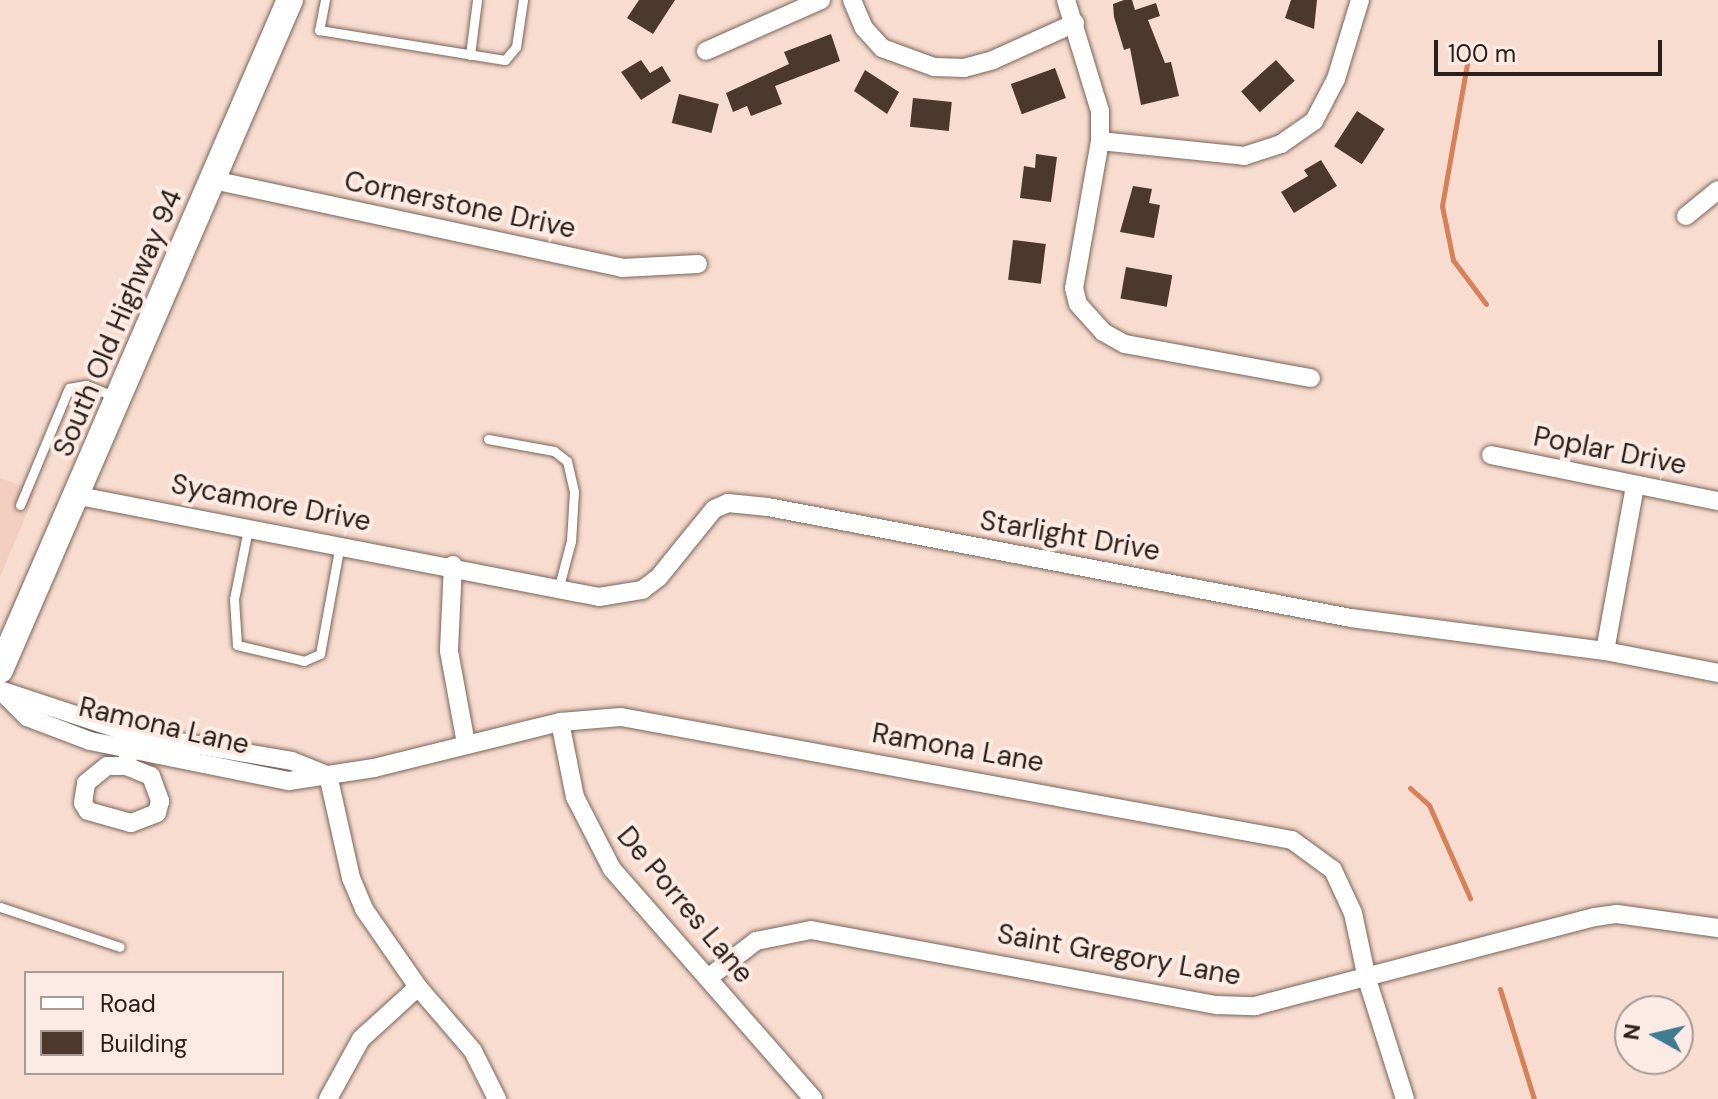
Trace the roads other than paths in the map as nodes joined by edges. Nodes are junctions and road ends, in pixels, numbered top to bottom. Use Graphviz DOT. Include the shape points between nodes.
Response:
graph roads {
  1 [pos="290,0"];
  2 [pos="325,0"];
  3 [pos="477,0"];
  4 [pos="523,0"];
  5 [pos="821,0"];
  6 [pos="852,0"];
  7 [pos="1066,0"];
  8 [pos="1360,0"];
  9 [pos="1075,23"];
  10 [pos="706,51"];
  11 [pos="470,55"];
  12 [pos="1100,141"];
  13 [pos="213,180"];
  14 [pos="1718,190"];
  15 [pos="1686,216"];
  16 [pos="698,264"];
  17 [pos="1311,378"];
  18 [pos="121,399"];
  19 [pos="488,439"];
  20 [pos="1491,455"];
  21 [pos="1635,486"];
  22 [pos="79,496"];
  23 [pos="1718,501"];
  24 [pos="20,505"];
  25 [pos="249,527"];
  26 [pos="340,544"];
  27 [pos="453,565"];
  28 [pos="558,590"];
  29 [pos="10,633"];
  30 [pos="1605,651"];
  31 [pos="0,670"];
  32 [pos="1718,673"];
  33 [pos="0,691"];
  34 [pos="560,722"];
  35 [pos="466,744"];
  36 [pos="130,750"];
  37 [pos="244,754"];
  38 [pos="241,773"];
  39 [pos="328,775"];
  40 [pos="0,907"];
  41 [pos="1718,928"];
  42 [pos="120,947"];
  43 [pos="708,978"];
  44 [pos="1367,979"];
  45 [pos="418,987"];
  46 [pos="328,1099"];
  47 [pos="497,1099"];
  48 [pos="813,1099"];
  49 [pos="1405,1099"];
  1 -- 13 [label="main road, South Old Highway 94"];
  2 -- 11 [label="lane" via="319,30"];
  3 -- 11 [label="lane"];
  4 -- 11 [label="lane" via="516,47 505,60"];
  5 -- 10 [label="street"];
  6 -- 9 [label="street" via="864,28 882,48 934,67 964,68 993,60"];
  7 -- 9 [label="street"];
  8 -- 12 [label="street" via="1336,79 1314,121 1281,144 1244,156"];
  9 -- 12 [label="street" via="1094,80"];
  12 -- 17 [label="street" via="1074,288 1086,316 1125,344"];
  13 -- 16 [label="street, Cornerstone Drive" via="622,268"];
  13 -- 18 [label="main road, South Old Highway 94"];
  14 -- 15 [label="street"];
  18 -- 22 [label="main road, South Old Highway 94"];
  18 -- 24 [label="lane" via="86,385 69,388"];
  19 -- 28 [label="lane" via="554,451 567,461 574,492 571,541"];
  20 -- 21 [label="street, Poplar Drive"];
  21 -- 23 [label="street, Poplar Drive"];
  21 -- 30 [label="street"];
  22 -- 25 [label="street, Sycamore Drive"];
  22 -- 29 [label="main road, South Old Highway 94"];
  25 -- 26 [label="street, Sycamore Drive"];
  25 -- 26 [label="lane" via="232,634 248,651 280,657 304,661 320,654"];
  26 -- 27 [label="street, Sycamore Drive"];
  27 -- 28 [label="street, Starlight Drive"];
  27 -- 35 [label="street" via="449,651"];
  28 -- 30 [label="street, Starlight Drive" via="599,597 642,590 659,577 704,517 728,503 1351,618"];
  29 -- 31 [label="main road, South Old Highway 94"];
  30 -- 32 [label="street, Starlight Drive"];
  33 -- 36 [label="street, Ramona Lane"];
  34 -- 35 [label="street, Ramona Lane"];
  34 -- 43 [label="street, De Porres Lane" via="575,797 592,836 612,869"];
  34 -- 44 [label="street, Ramona Lane" via="644,719 1292,840 1333,870 1353,913"];
  35 -- 39 [label="street, Ramona Lane"];
  36 -- 37 [label="street, Ramona Lane"];
  36 -- 38 [label="street, Ramona Lane"];
  37 -- 38 [label="street"];
  37 -- 39 [label="street, Ramona Lane" via="292,761"];
  38 -- 39 [label="street, Ramona Lane" via="289,781"];
  39 -- 45 [label="street" via="351,878 364,909"];
  40 -- 42 [label="lane"];
  41 -- 44 [label="street, Saint Gregory Lane" via="1617,914 1595,917"];
  43 -- 44 [label="street, Saint Gregory Lane" via="756,941 811,930 1217,1005 1255,1006"];
  43 -- 48 [label="street, De Porres Lane"];
  44 -- 49 [label="street, Ramona Lane"];
  45 -- 46 [label="street" via="361,1039"];
  45 -- 47 [label="street" via="473,1051"];
}
